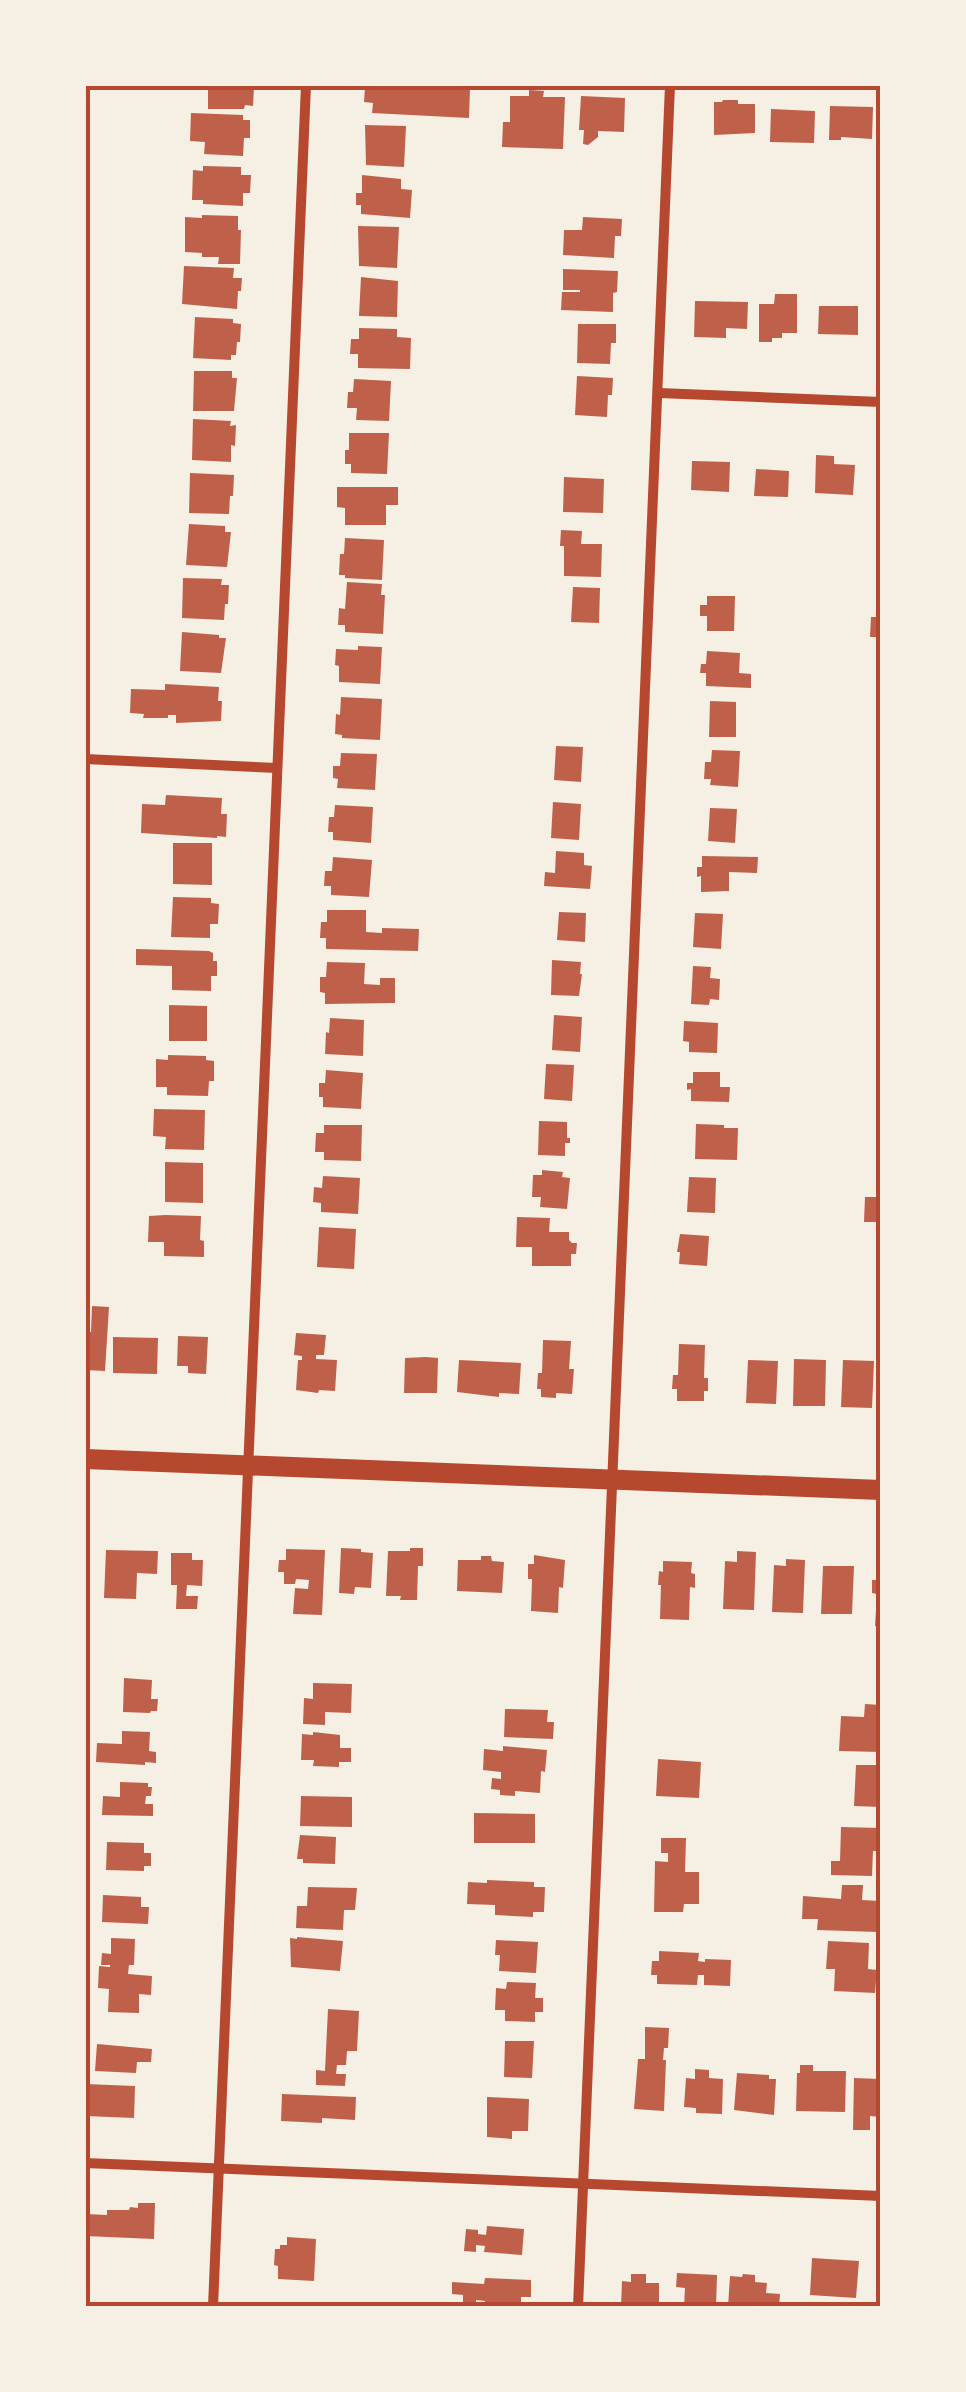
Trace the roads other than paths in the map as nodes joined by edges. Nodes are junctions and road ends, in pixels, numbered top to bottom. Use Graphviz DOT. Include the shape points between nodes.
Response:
graph roads {
  1 [pos="306,85"];
  2 [pos="670,85"];
  3 [pos="658,393"];
  4 [pos="881,402"];
  5 [pos="85,759"];
  6 [pos="277,768"];
  7 [pos="85,1459"];
  8 [pos="247,1466"];
  9 [pos="613,1479"];
  10 [pos="881,1490"];
  11 [pos="85,2163"];
  12 [pos="219,2168"];
  13 [pos="583,2182"];
  14 [pos="881,2196"];
  15 [pos="213,2307"];
  16 [pos="578,2307"];
  1 -- 6 [label="street"];
  2 -- 3 [label="street"];
  3 -- 4 [label="street"];
  3 -- 9 [label="street"];
  5 -- 6 [label="street"];
  6 -- 8 [label="street"];
  7 -- 8 [label="main road"];
  8 -- 9 [label="main road"];
  8 -- 12 [label="street"];
  9 -- 10 [label="main road"];
  9 -- 13 [label="street"];
  11 -- 12 [label="street"];
  12 -- 13 [label="street"];
  12 -- 15 [label="street"];
  13 -- 14 [label="street"];
  13 -- 16 [label="street"];
}
